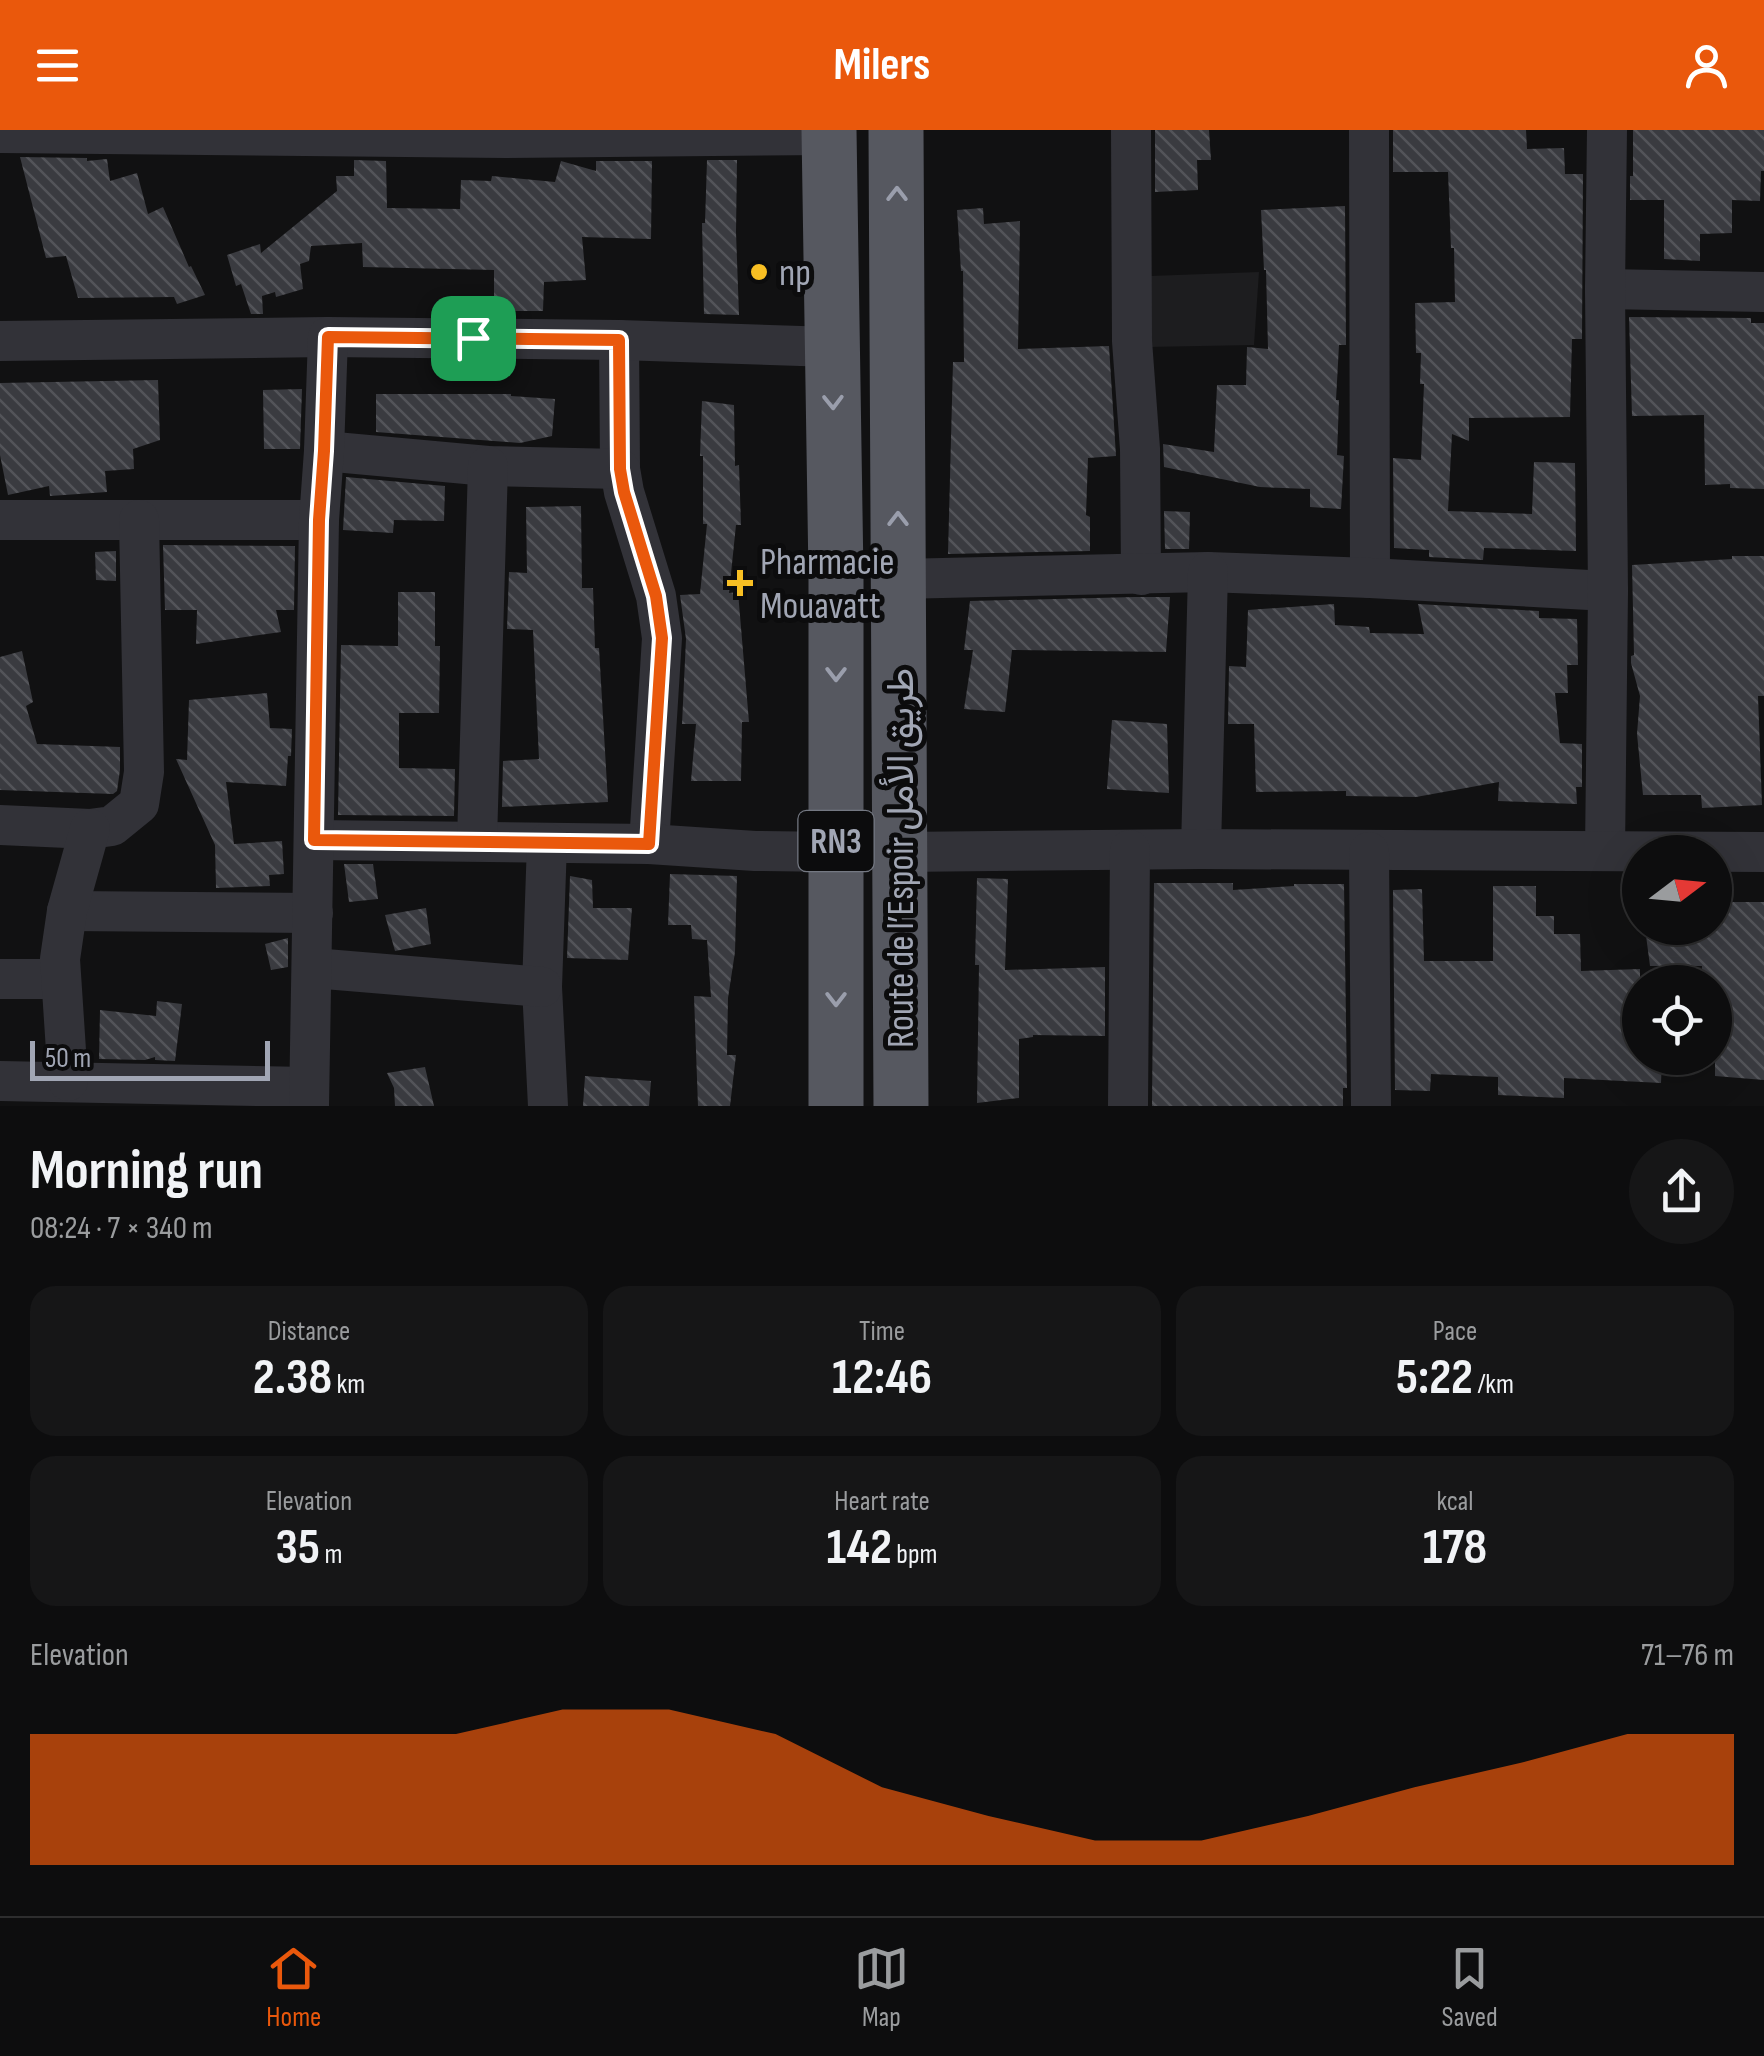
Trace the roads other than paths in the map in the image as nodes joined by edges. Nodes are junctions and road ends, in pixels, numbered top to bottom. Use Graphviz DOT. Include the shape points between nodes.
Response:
graph roads {
  1 [pos="896,130"];
  2 [pos="1131,130"];
  3 [pos="1369,130"];
  4 [pos="1607,130"];
  5 [pos="335,132"];
  6 [pos="829,132"];
  7 [pos="0,133"];
  8 [pos="669,133"];
  9 [pos="505,134"];
  10 [pos="1604,289"];
  11 [pos="1764,292"];
  12 [pos="328,337"];
  13 [pos="619,340"];
  14 [pos="0,341"];
  15 [pos="832,347"];
  16 [pos="324,451"];
  17 [pos="488,466"];
  18 [pos="620,469"];
  19 [pos="0,520"];
  20 [pos="139,520"];
  21 [pos="319,520"];
  22 [pos="1208,572"];
  23 [pos="1141,575"];
  24 [pos="1370,578"];
  25 [pos="898,580"];
  26 [pos="1608,591"];
  27 [pos="0,825"];
  28 [pos="90,829"];
  29 [pos="314,840"];
  30 [pos="477,840"];
  31 [pos="547,843"];
  32 [pos="649,844"];
  33 [pos="1201,849"];
  34 [pos="1130,850"];
  35 [pos="1605,851"];
  36 [pos="836,852"];
  37 [pos="900,852"];
  38 [pos="1369,852"];
  39 [pos="1764,852"];
  40 [pos="67,911"];
  41 [pos="313,913"];
  42 [pos="313,968"];
  43 [pos="0,979"];
  44 [pos="62,979"];
  45 [pos="542,988"];
  46 [pos="0,1081"];
  47 [pos="68,1081"];
  48 [pos="131,1094"];
  49 [pos="309,1096"];
  50 [pos="548,1106"];
  51 [pos="836,1106"];
  52 [pos="902,1106"];
  53 [pos="1128,1106"];
  54 [pos="1372,1106"];
  25 -- 1 [label="highway, Route de l’Espoir طريق الأمل / RN3, one-way"];
  2 -- 23 [label="street"];
  3 -- 24 [label="street"];
  4 -- 10 [label="street"];
  5 -- 7 [label="street"];
  5 -- 9 [label="street"];
  6 -- 8 [label="street"];
  6 -- 15 [label="highway, Route de l’Espoir طريق الأمل / RN3"];
  8 -- 9 [label="street"];
  10 -- 11 [label="street"];
  10 -- 26 [label="street"];
  12 -- 13 [label="street"];
  12 -- 14 [label="street"];
  12 -- 16 [label="street"];
  13 -- 15 [label="street"];
  13 -- 18 [label="street"];
  15 -- 36 [label="highway, Route de l’Espoir طريق الأمل / RN3, one-way"];
  16 -- 17 [label="street"];
  16 -- 21 [label="street"];
  17 -- 18 [label="street"];
  17 -- 30 [label="street"];
  18 -- 32 [label="street" via="662,638"];
  19 -- 20 [label="street"];
  20 -- 21 [label="street"];
  20 -- 28 [label="street" via="142,788 139,804 126,817"];
  21 -- 29 [label="street"];
  22 -- 23 [label="street"];
  22 -- 24 [label="street"];
  22 -- 33 [label="street"];
  23 -- 25 [label="street"];
  24 -- 26 [label="street"];
  25 -- 37 [label="highway, Route de l’Espoir طريق الأمل / RN3"];
  26 -- 35 [label="street"];
  27 -- 28 [label="street"];
  28 -- 40 [label="street"];
  29 -- 30 [label="street"];
  29 -- 41 [label="street"];
  30 -- 31 [label="street"];
  31 -- 32 [label="street"];
  31 -- 45 [label="street"];
  32 -- 36 [label="street"];
  33 -- 34 [label="street"];
  33 -- 38 [label="street"];
  34 -- 37 [label="street"];
  34 -- 53 [label="street"];
  35 -- 38 [label="street"];
  35 -- 39 [label="street"];
  36 -- 51 [label="highway, Route de l’Espoir طريق الأمل / RN3, one-way"];
  37 -- 52 [label="highway, Route de l’Espoir طريق الأمل / RN3"];
  38 -- 54 [label="street"];
  40 -- 41 [label="street"];
  40 -- 44 [label="street"];
  41 -- 42 [label="street"];
  42 -- 45 [label="street"];
  42 -- 49 [label="street"];
  43 -- 44 [label="street"];
  44 -- 47 [label="street"];
  45 -- 50 [label="street"];
  46 -- 47 [label="street"];
  47 -- 48 [label="street"];
  48 -- 49 [label="street"];
}
